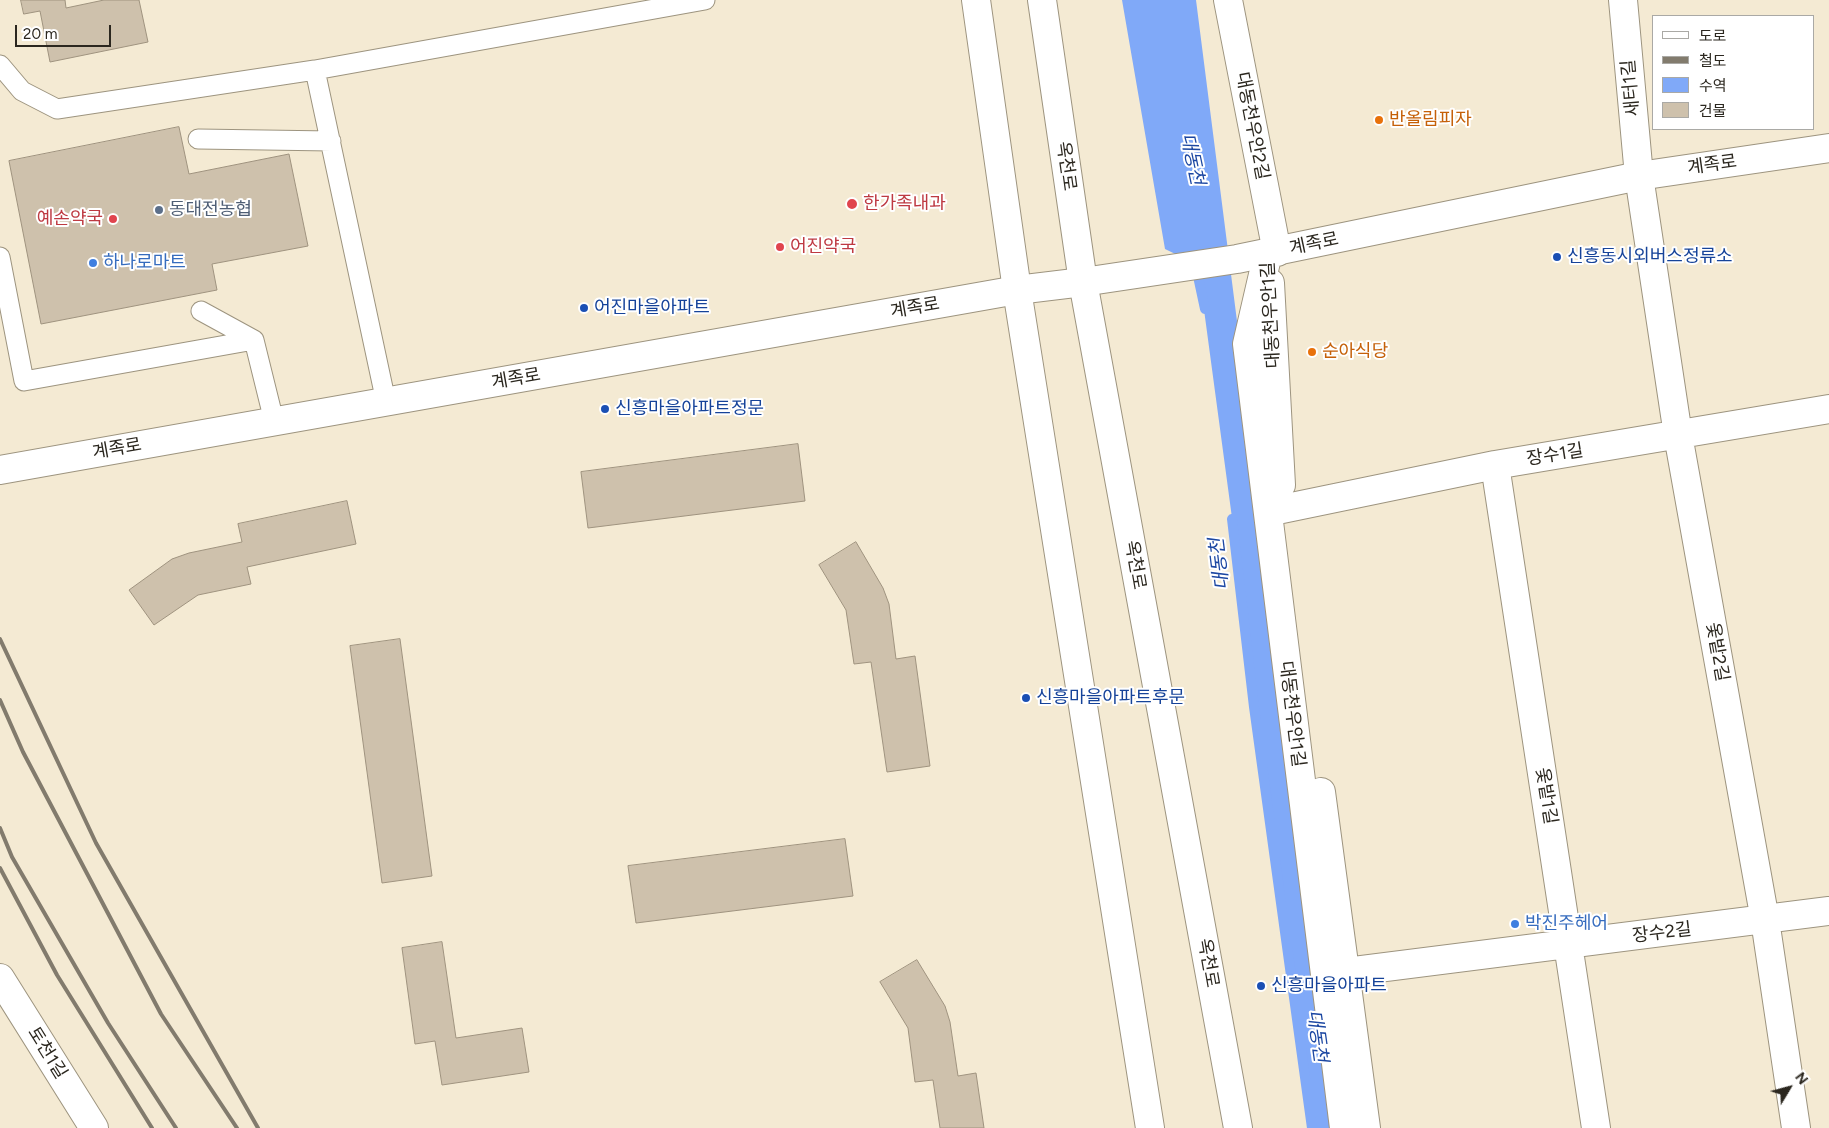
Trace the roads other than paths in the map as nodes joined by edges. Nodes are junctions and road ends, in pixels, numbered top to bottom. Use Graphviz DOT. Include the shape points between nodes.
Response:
graph roads {
  1 [pos="705,0"];
  2 [pos="976,0"];
  3 [pos="1042,0"];
  4 [pos="1228,0"];
  5 [pos="1623,0"];
  6 [pos="0,65"];
  7 [pos="316,70"];
  8 [pos="198,139"];
  9 [pos="330,141"];
  10 [pos="1829,148"];
  11 [pos="1639,176"];
  12 [pos="1272,252"];
  13 [pos="0,257"];
  14 [pos="1083,282"];
  15 [pos="1017,290"];
  16 [pos="201,311"];
  17 [pos="254,340"];
  18 [pos="386,402"];
  19 [pos="1829,409"];
  20 [pos="274,421"];
  21 [pos="1678,435"];
  22 [pos="1495,464"];
  23 [pos="0,470"];
  24 [pos="1282,509"];
  25 [pos="1829,911"];
  26 [pos="1765,920"];
  27 [pos="1568,945"];
  28 [pos="1346,972"];
  29 [pos="0,978"];
  30 [pos="94,1128"];
  31 [pos="1150,1128"];
  32 [pos="1238,1128"];
  33 [pos="1344,1128"];
  34 [pos="1366,1128"];
  35 [pos="1596,1128"];
  36 [pos="1796,1128"];
  1 -- 7 [label="lane"];
  2 -- 15 [label="street"];
  3 -- 14 [label="street, 옥천로"];
  4 -- 12 [label="street, 대동천우안2길"];
  5 -- 11 [label="street, 새터1길"];
  6 -- 7 [label="lane" via="22,91 57,109"];
  7 -- 9 [label="lane"];
  8 -- 9 [label="lane"];
  9 -- 18 [label="lane"];
  10 -- 11 [label="street, 계족로"];
  11 -- 12 [label="street, 계족로"];
  11 -- 21 [label="street, 옻밭2길"];
  12 -- 14 [label="street, 계족로"];
  12 -- 24 [label="street, 대동천우안1길"];
  12 -- 33 [label="street, 대동천우안1길" via="1247,344"];
  13 -- 17 [label="lane" via="24,381"];
  14 -- 15 [label="street, 계족로"];
  14 -- 32 [label="street, 옥천로"];
  15 -- 18 [label="street, 계족로"];
  15 -- 31 [label="street"];
  16 -- 17 [label="lane"];
  17 -- 20 [label="lane"];
  18 -- 20 [label="street, 계족로"];
  19 -- 21 [label="street, 장수1길"];
  20 -- 23 [label="street, 계족로"];
  21 -- 22 [label="street, 장수1길"];
  21 -- 26 [label="street, 옻밭2길"];
  22 -- 24 [label="street, 장수1길"];
  22 -- 27 [label="street, 옻밭1길"];
  24 -- 28 [label="street, 대동천우안1길"];
  25 -- 26 [label="street, 장수2길"];
  26 -- 27 [label="street, 장수2길"];
  26 -- 36 [label="street, 옻밭2길"];
  27 -- 28 [label="street, 장수2길"];
  27 -- 35 [label="street, 옻밭1길"];
  28 -- 34 [label="street, 대동천우안1길"];
  29 -- 30 [label="street, 토천1길"];
}
